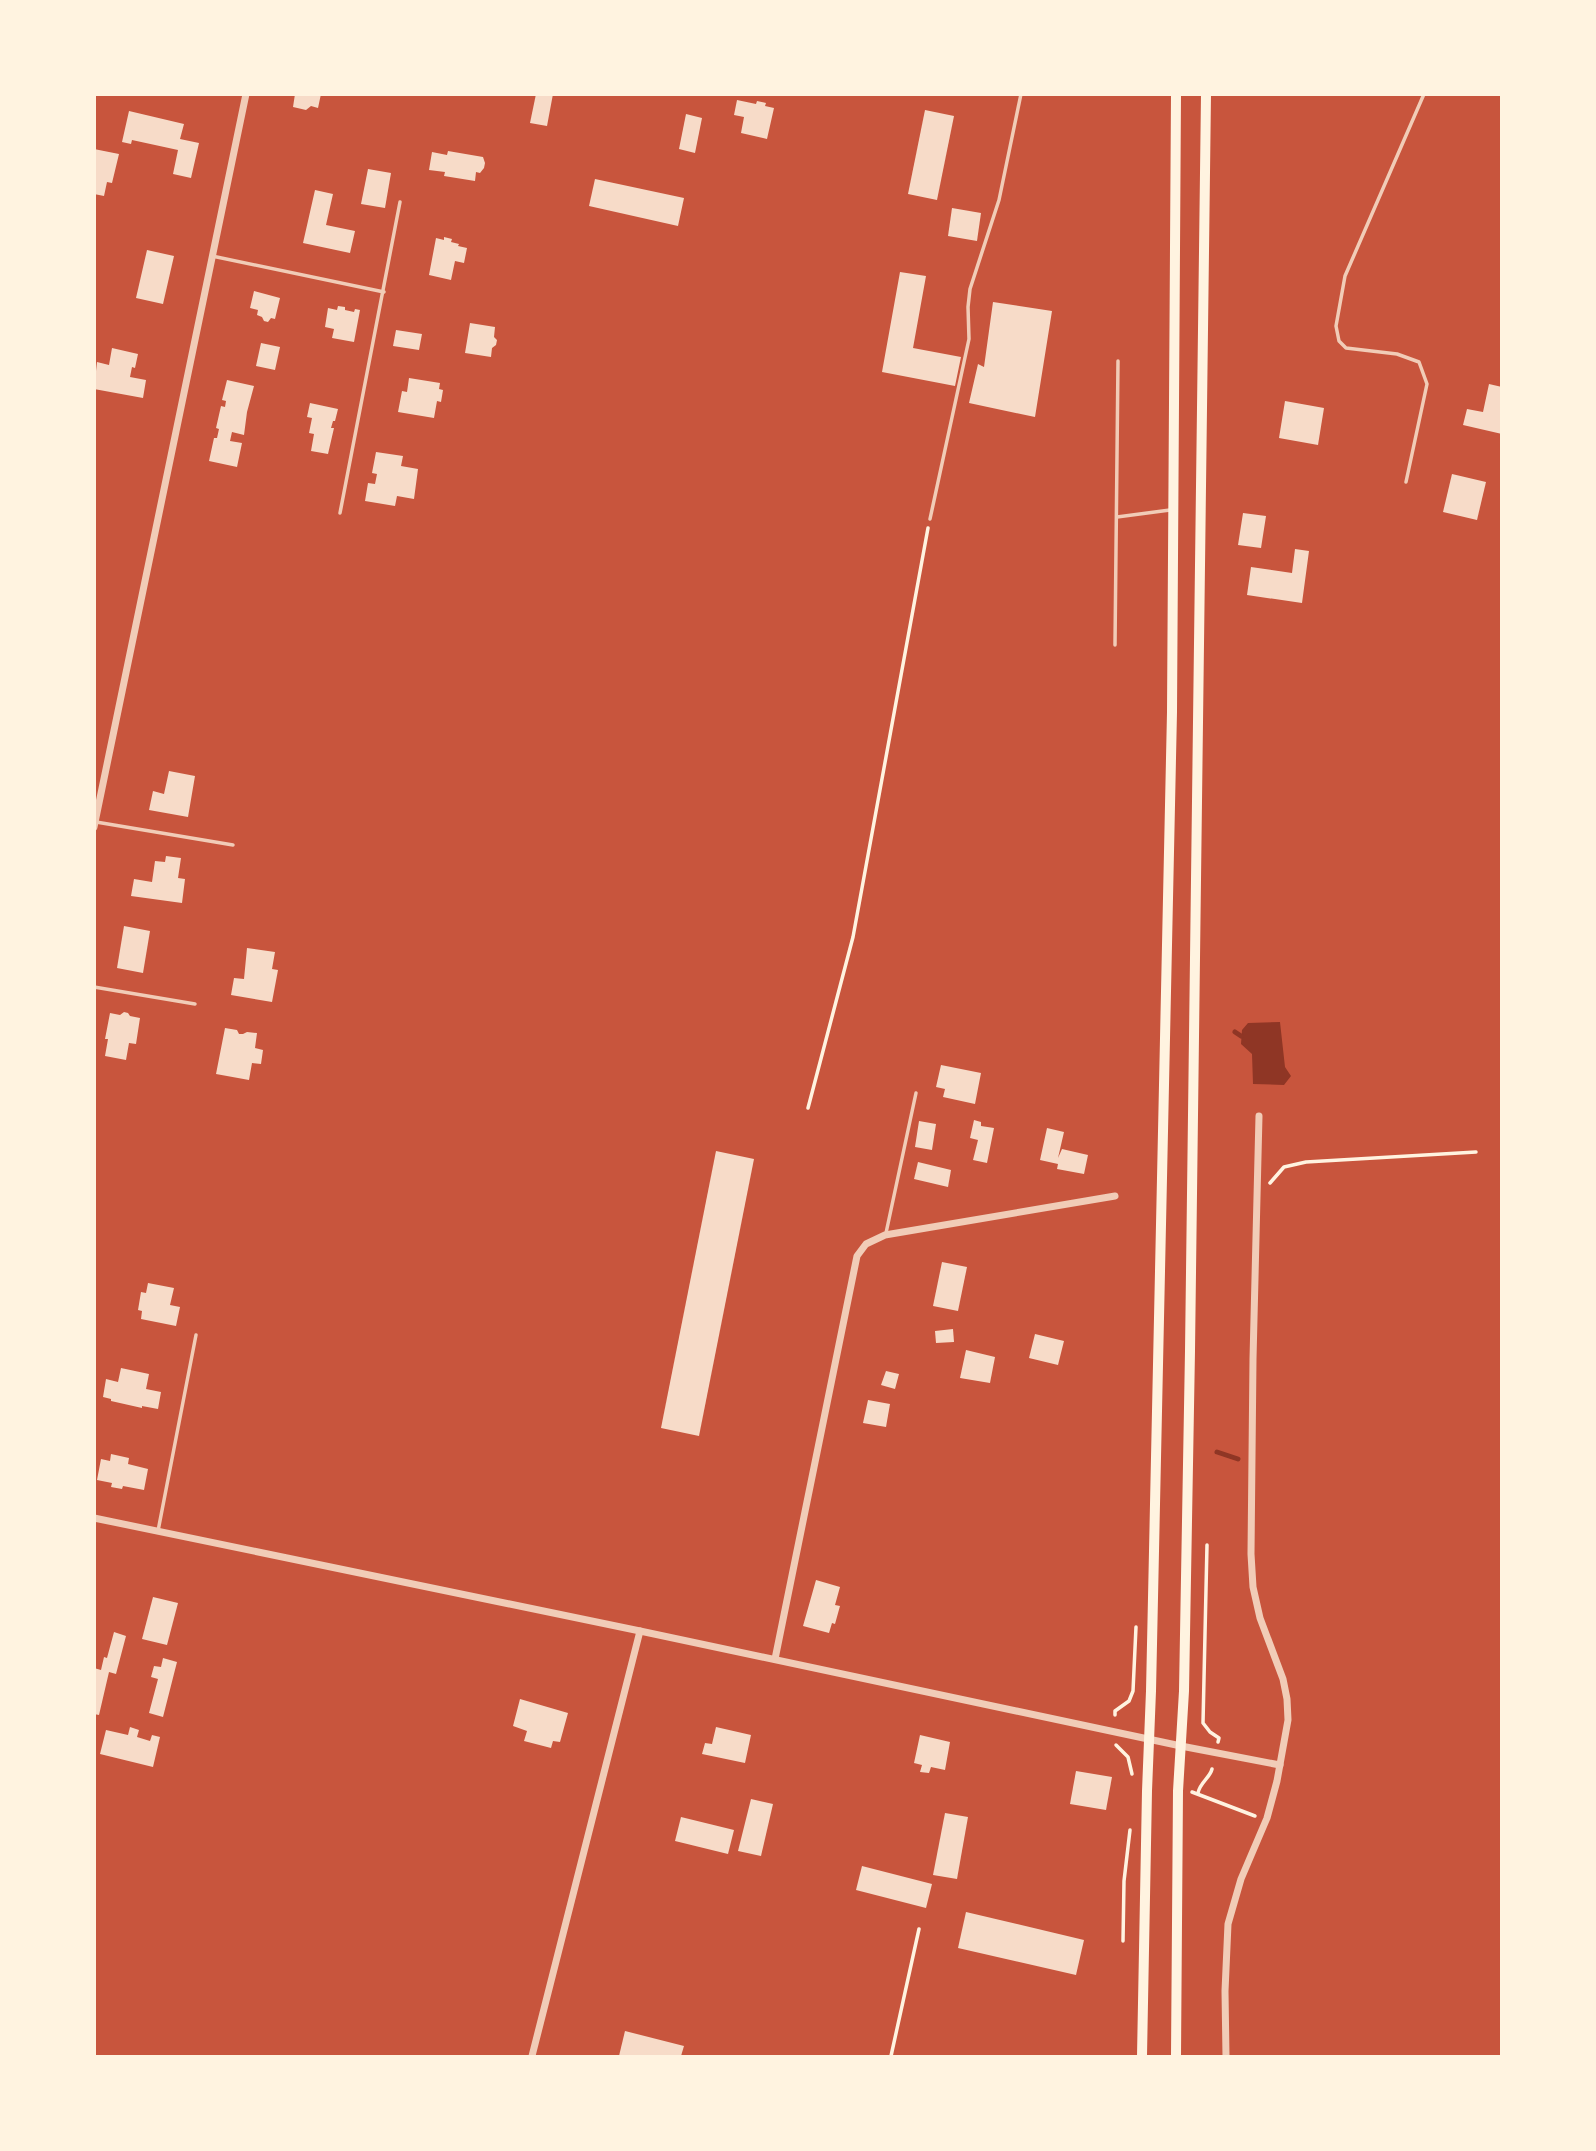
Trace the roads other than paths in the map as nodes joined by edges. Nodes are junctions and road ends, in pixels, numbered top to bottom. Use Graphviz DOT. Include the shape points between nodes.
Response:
graph roads {
  1 [pos="246,94"];
  2 [pos="1021,94"];
  3 [pos="1176,94"];
  4 [pos="1206,94"];
  5 [pos="1424,94"];
  6 [pos="400,202"];
  7 [pos="212,256"];
  8 [pos="384,292"];
  9 [pos="1118,361"];
  10 [pos="1406,482"];
  11 [pos="1174,510"];
  12 [pos="340,513"];
  13 [pos="1117,517"];
  14 [pos="930,519"];
  15 [pos="1115,645"];
  16 [pos="95,825"];
  17 [pos="233,845"];
  18 [pos="94,987"];
  19 [pos="195,1004"];
  20 [pos="916,1093"];
  21 [pos="1259,1116"];
  22 [pos="1115,1196"];
  23 [pos="885,1235"];
  24 [pos="197,1335"];
  25 [pos="94,1518"];
  26 [pos="158,1531"];
  27 [pos="640,1631"];
  28 [pos="775,1659"];
  29 [pos="1149,1739"];
  30 [pos="1181,1746"];
  31 [pos="1280,1765"];
  32 [pos="532,2056"];
  33 [pos="1143,2056"];
  34 [pos="1176,2056"];
  35 [pos="1226,2056"];
  1 -- 7 [label="street"];
  2 -- 14 [label="lane" via="999,200 970,289 969,339"];
  3 -- 11 [label="main road"];
  4 -- 30 [label="main road"];
  5 -- 10 [label="lane" via="1345,276 1336,326 1346,348 1398,354 1419,362 1427,384"];
  6 -- 8 [label="lane"];
  7 -- 8 [label="lane"];
  7 -- 16 [label="street"];
  8 -- 12 [label="lane"];
  9 -- 13 [label="lane"];
  11 -- 13 [label="lane"];
  11 -- 29 [label="main road"];
  13 -- 15 [label="lane"];
  16 -- 17 [label="lane"];
  18 -- 19 [label="lane"];
  20 -- 23 [label="lane"];
  21 -- 31 [label="street" via="1251,1553 1260,1618 1287,1699"];
  22 -- 23 [label="street"];
  23 -- 28 [label="street" via="866,1244 857,1256"];
  24 -- 26 [label="lane"];
  25 -- 26 [label="street"];
  26 -- 27 [label="street"];
  27 -- 28 [label="street"];
  27 -- 32 [label="street"];
  28 -- 29 [label="street"];
  29 -- 30 [label="street"];
  29 -- 33 [label="main road"];
  30 -- 31 [label="street"];
  30 -- 34 [label="main road"];
  31 -- 35 [label="street" via="1266,1820 1232,1902 1224,1991"];
}
